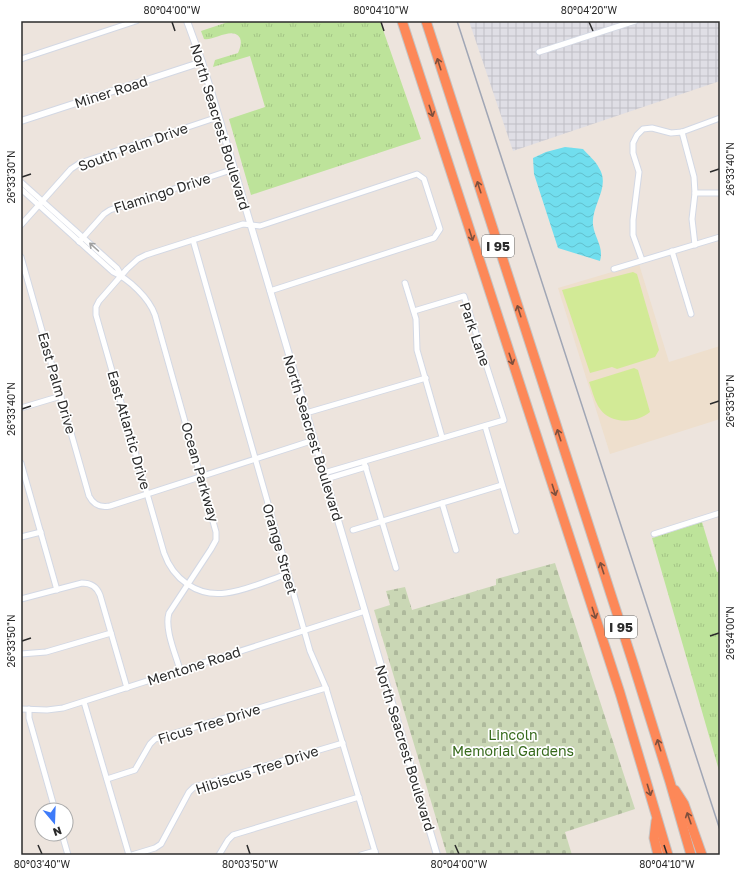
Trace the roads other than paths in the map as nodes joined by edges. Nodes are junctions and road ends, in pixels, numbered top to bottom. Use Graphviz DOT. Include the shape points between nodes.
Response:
graph roads {
  1 [pos="136,21"];
  2 [pos="187,21"];
  3 [pos="402,21"];
  4 [pos="426,21"];
  5 [pos="635,21"];
  6 [pos="539,52"];
  7 [pos="21,58"];
  8 [pos="202,62"];
  9 [pos="218,117"];
  10 [pos="720,118"];
  11 [pos="21,121"];
  12 [pos="682,132"];
  13 [pos="234,169"];
  14 [pos="21,182"];
  15 [pos="21,189"];
  16 [pos="695,193"];
  17 [pos="720,193"];
  18 [pos="41,203"];
  19 [pos="21,225"];
  20 [pos="250,225"];
  21 [pos="720,237"];
  22 [pos="81,239"];
  23 [pos="192,240"];
  24 [pos="695,245"];
  25 [pos="672,251"];
  26 [pos="21,257"];
  27 [pos="642,260"];
  28 [pos="614,269"];
  29 [pos="121,275"];
  30 [pos="405,283"];
  31 [pos="270,291"];
  32 [pos="414,312"];
  33 [pos="691,314"];
  34 [pos="426,378"];
  35 [pos="61,396"];
  36 [pos="21,408"];
  37 [pos="306,413"];
  38 [pos="485,426"];
  39 [pos="442,437"];
  40 [pos="314,440"];
  41 [pos="255,459"];
  42 [pos="21,463"];
  43 [pos="365,464"];
  44 [pos="22,474"];
  45 [pos="201,476"];
  46 [pos="325,476"];
  47 [pos="502,485"];
  48 [pos="147,494"];
  49 [pos="442,504"];
  50 [pos="720,513"];
  51 [pos="382,521"];
  52 [pos="353,530"];
  53 [pos="516,531"];
  54 [pos="41,532"];
  55 [pos="654,534"];
  56 [pos="21,537"];
  57 [pos="456,550"];
  58 [pos="396,568"];
  59 [pos="287,574"];
  60 [pos="188,585"];
  61 [pos="57,590"];
  62 [pos="21,600"];
  63 [pos="365,611"];
  64 [pos="304,631"];
  65 [pos="111,633"];
  66 [pos="21,654"];
  67 [pos="180,670"];
  68 [pos="127,688"];
  69 [pos="326,688"];
  70 [pos="84,702"];
  71 [pos="21,709"];
  72 [pos="29,709"];
  73 [pos="343,743"];
  74 [pos="107,779"];
  75 [pos="670,782"];
  76 [pos="359,797"];
  77 [pos="53,802"];
  78 [pos="657,816"];
  79 [pos="64,842"];
  80 [pos="375,853"];
  81 [pos="68,855"];
  82 [pos="129,855"];
  83 [pos="132,855"];
  84 [pos="220,855"];
  85 [pos="361,855"];
  86 [pos="437,855"];
  87 [pos="658,855"];
  88 [pos="668,855"];
  89 [pos="691,855"];
  90 [pos="702,855"];
  1 -- 7 [label="street"];
  2 -- 8 [label="street, North Seacrest Boulevard"];
  3 -- 78 [label="highway, I 95, one-way" via="612,668"];
  75 -- 4 [label="highway, I 95, one-way"];
  5 -- 6 [label="street"];
  8 -- 9 [label="street, North Seacrest Boulevard"];
  8 -- 11 [label="street, Miner Road"];
  9 -- 13 [label="street, North Seacrest Boulevard"];
  9 -- 18 [label="street, South Palm Drive" via="80,163"];
  10 -- 12 [label="street"];
  12 -- 16 [label="street" via="694,177"];
  12 -- 27 [label="street" via="644,129 633,143 633,153 639,172 633,235"];
  13 -- 20 [label="street, North Seacrest Boulevard"];
  13 -- 22 [label="street, Flamingo Drive" via="110,210"];
  14 -- 18 [label="street, Ocean Parkway"];
  15 -- 18 [label="street, Ocean Parkway"];
  16 -- 17 [label="street"];
  16 -- 24 [label="street" via="692,219"];
  18 -- 19 [label="street"];
  18 -- 22 [label="street, Ocean Parkway"];
  20 -- 23 [label="street, East Atlantic Drive" via="243,224"];
  20 -- 31 [label="street, North Seacrest Boulevard"];
  20 -- 31 [label="street, East Atlantic Drive" via="260,226 417,174 424,179 440,229 434,238"];
  21 -- 24 [label="street"];
  22 -- 29 [label="street, Ocean Parkway" via="117,268"];
  23 -- 29 [label="street, East Atlantic Drive" via="142,257"];
  23 -- 41 [label="street, Orange Street"];
  24 -- 25 [label="street"];
  25 -- 27 [label="street"];
  25 -- 33 [label="street"];
  26 -- 35 [label="street, East Palm Drive"];
  27 -- 28 [label="street"];
  29 -- 45 [label="street, Ocean Parkway" via="153,309"];
  29 -- 48 [label="street, East Atlantic Drive" via="99,301 96,311"];
  30 -- 32 [label="street"];
  31 -- 37 [label="street, North Seacrest Boulevard"];
  32 -- 34 [label="street" via="417,350"];
  32 -- 38 [label="street, Park Lane" via="464,296 504,420"];
  34 -- 37 [label="street"];
  34 -- 39 [label="street"];
  35 -- 36 [label="street"];
  35 -- 48 [label="street, East Palm Drive" via="89,496 93,502 99,506 110,506"];
  37 -- 40 [label="street, North Seacrest Boulevard"];
  38 -- 39 [label="street"];
  38 -- 47 [label="street"];
  39 -- 43 [label="street"];
  40 -- 41 [label="street"];
  40 -- 46 [label="street, North Seacrest Boulevard"];
  41 -- 45 [label="street"];
  41 -- 59 [label="street, Orange Street"];
  42 -- 44 [label="street"];
  43 -- 46 [label="street"];
  43 -- 51 [label="street"];
  44 -- 54 [label="street"];
  45 -- 48 [label="street"];
  45 -- 60 [label="street, Ocean Parkway" via="216,537"];
  46 -- 63 [label="street, North Seacrest Boulevard"];
  47 -- 49 [label="street"];
  47 -- 53 [label="street"];
  48 -- 60 [label="street, East Atlantic Drive" via="167,560 175,574"];
  49 -- 51 [label="street"];
  49 -- 57 [label="street"];
  50 -- 55 [label="street"];
  51 -- 52 [label="street"];
  51 -- 58 [label="street"];
  54 -- 56 [label="street"];
  54 -- 61 [label="street"];
  59 -- 60 [label="street" via="225,593 205,592"];
  59 -- 64 [label="street, Orange Street"];
  60 -- 67 [label="street, Ocean Parkway" via="168,618 168,631"];
  61 -- 62 [label="street"];
  61 -- 65 [label="street" via="82,583 94,587 99,592"];
  63 -- 64 [label="street, Mentone Road"];
  63 -- 86 [label="street, North Seacrest Boulevard"];
  64 -- 67 [label="street, Mentone Road"];
  64 -- 69 [label="street, Orange Street"];
  65 -- 66 [label="street" via="46,652"];
  65 -- 68 [label="street"];
  67 -- 68 [label="street, Mentone Road"];
  68 -- 70 [label="street, Mentone Road"];
  69 -- 73 [label="street, Orange Street"];
  69 -- 74 [label="street, Ficus Tree Drive" via="155,739 135,770"];
  70 -- 72 [label="street, Mentone Road" via="56,710"];
  70 -- 74 [label="street"];
  71 -- 72 [label="street, Mentone Road"];
  72 -- 77 [label="street" via="29,718"];
  73 -- 76 [label="street, Orange Street"];
  73 -- 83 [label="street, Hibiscus Tree Drive" via="194,787 161,844"];
  74 -- 82 [label="street"];
  75 -- 89 [label="highway, I 95"];
  90 -- 75 [label="highway, one-way" via="684,804"];
  76 -- 80 [label="street, Orange Street"];
  76 -- 84 [label="street" via="233,835"];
  78 -- 87 [label="highway" via="654,838"];
  78 -- 88 [label="highway, I 95"];
  79 -- 81 [label="street"];
  80 -- 85 [label="street"];
}
